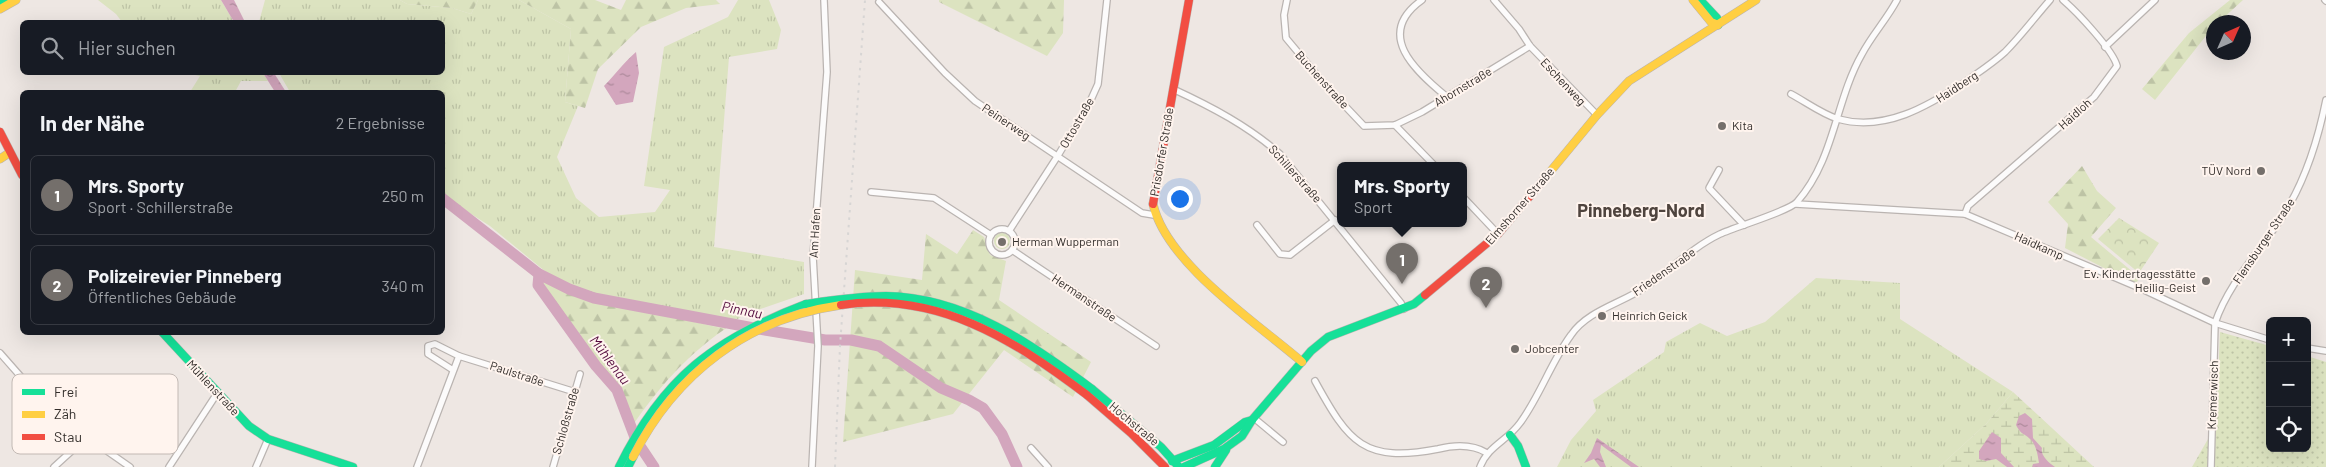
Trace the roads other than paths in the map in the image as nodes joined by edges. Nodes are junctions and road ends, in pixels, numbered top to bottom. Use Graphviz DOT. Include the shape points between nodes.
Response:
graph roads {
  1 [pos="16,0"];
  2 [pos="824,0"];
  3 [pos="1107,0"];
  4 [pos="1189,0"];
  5 [pos="1287,0"];
  6 [pos="1422,0"];
  7 [pos="1494,0"];
  8 [pos="1692,0"];
  9 [pos="1700,0"];
  10 [pos="1756,0"];
  11 [pos="1897,0"];
  12 [pos="2050,0"];
  13 [pos="2063,0"];
  14 [pos="2155,0"];
  15 [pos="879,2"];
  16 [pos="0,3"];
  17 [pos="0,9"];
  18 [pos="1718,25"];
  19 [pos="1530,46"];
  20 [pos="2105,47"];
  21 [pos="1173,90"];
  22 [pos="1791,94"];
  23 [pos="1447,97"];
  24 [pos="2326,100"];
  25 [pos="1597,116"];
  26 [pos="1838,119"];
  27 [pos="1395,124"];
  28 [pos="0,132"];
  29 [pos="9,153"];
  30 [pos="1057,157"];
  31 [pos="0,159"];
  32 [pos="1431,162"];
  33 [pos="1719,170"];
  34 [pos="20,172"];
  35 [pos="871,192"];
  36 [pos="1467,201"];
  37 [pos="1796,204"];
  38 [pos="1965,214"];
  39 [pos="1154,215"];
  40 [pos="1335,220"];
  41 [pos="1337,223"];
  42 [pos="1257,225"];
  43 [pos="1744,225"];
  44 [pos="1341,227"];
  45 [pos="1009,232"];
  46 [pos="1498,234"];
  47 [pos="991,236"];
  48 [pos="1012,250"];
  49 [pos="1404,309"];
  50 [pos="2216,323"];
  51 [pos="165,335"];
  52 [pos="2266,339"];
  53 [pos="1156,346"];
  54 [pos="2311,349"];
  55 [pos="2326,351"];
  56 [pos="0,353"];
  57 [pos="459,356"];
  58 [pos="6,360"];
  59 [pos="1302,362"];
  60 [pos="0,366"];
  61 [pos="453,370"];
  62 [pos="18,374"];
  63 [pos="580,374"];
  64 [pos="1315,381"];
  65 [pos="218,392"];
  66 [pos="575,392"];
  67 [pos="1090,392"];
  68 [pos="1253,419"];
  69 [pos="1510,435"];
  70 [pos="268,439"];
  71 [pos="1283,442"];
  72 [pos="1030,448"];
  73 [pos="1227,448"];
  74 [pos="1487,452"];
  75 [pos="178,453"];
  76 [pos="68,454"];
  77 [pos="111,454"];
  78 [pos="177,454"];
  79 [pos="1176,464"];
  80 [pos="1162,466"];
  81 [pos="54,467"];
  82 [pos="130,467"];
  83 [pos="169,467"];
  84 [pos="256,467"];
  85 [pos="353,467"];
  86 [pos="417,467"];
  87 [pos="553,467"];
  88 [pos="619,467"];
  89 [pos="628,467"];
  90 [pos="812,467"];
  91 [pos="1048,467"];
  92 [pos="1184,467"];
  93 [pos="1215,467"];
  94 [pos="1480,467"];
  95 [pos="1526,467"];
  96 [pos="2211,467"];
  1 -- 16 [label="main road"];
  1 -- 17 [label="main road"];
  2 -- 90 [label="street, Am Hafen" via="826,72 813,257 818,346"];
  3 -- 30 [label="street, Ottostraße" via="1098,84"];
  4 -- 21 [label="main road, Prisdorfer Straße"];
  5 -- 27 [label="street, Buchenstraße" via="1284,28 1294,49 1364,126"];
  6 -- 23 [label="street" via="1404,16 1399,40 1412,62"];
  7 -- 19 [label="street, Eschenweg"];
  8 -- 18 [label="main road" via="1711,22"];
  9 -- 18 [label="main road" via="1717,18"];
  10 -- 18 [label="main road, Elmshorner Straße"];
  11 -- 26 [label="street" via="1862,54"];
  12 -- 26 [label="street, Haidberg" via="2005,52 1939,99 1888,120"];
  13 -- 20 [label="street, Haidloh"];
  14 -- 20 [label="street"];
  15 -- 30 [label="street, Peinerweg" via="974,101"];
  18 -- 25 [label="main road, Elmshorner Straße" via="1628,81"];
  19 -- 23 [label="street, Ahornstraße"];
  19 -- 25 [label="street, Eschenweg"];
  20 -- 38 [label="street, Haidloh" via="2117,66 2094,97 1968,206"];
  21 -- 39 [label="main road, Prisdorfer Straße" via="1153,204"];
  21 -- 40 [label="street, Schillerstraße" via="1239,122 1260,136 1280,154"];
  22 -- 26 [label="street"];
  23 -- 27 [label="street, Ahornstraße"];
  24 -- 50 [label="street, Flensburger Straße" via="2320,131 2303,178 2284,214 2222,305"];
  25 -- 46 [label="main road, Elmshorner Straße"];
  26 -- 37 [label="street" via="1827,153"];
  27 -- 32 [label="street"];
  28 -- 29 [label="main road"];
  29 -- 31 [label="main road"];
  29 -- 34 [label="main road"];
  30 -- 39 [label="street, Peinerweg" via="1142,213"];
  30 -- 45 [label="street, Ottostraße"];
  33 -- 43 [label="street" via="1709,188"];
  35 -- 47 [label="street, Hermanstraße" via="934,198"];
  36 -- 46 [label="street"];
  37 -- 38 [label="street, Haidkamp"];
  37 -- 43 [label="street, Friedenstraße"];
  38 -- 50 [label="street, Haidkamp"];
  39 -- 59 [label="main road, Prisdorfer Straße" via="1161,231 1203,277"];
  40 -- 41 [label="street, Schillerstraße"];
  40 -- 42 [label="street" via="1290,255 1280,254"];
  43 -- 69 [label="street, Friedenstraße" via="1720,234 1682,258 1646,287 1585,319 1571,334 1534,402"];
  44 -- 49 [label="street, Schillerstraße"];
  45 -- 47 [label="street" via="997,230"];
  45 -- 48 [label="street" via="1014,238"];
  46 -- 49 [label="main road, Elmshorner Straße" via="1424,298"];
  47 -- 48 [label="street, Hermanstraße" via="990,248 996,254"];
  48 -- 53 [label="street, Hermanstraße"];
  49 -- 59 [label="main road, Elmshorner Straße" via="1328,337"];
  50 -- 52 [label="street, Haidkamp"];
  50 -- 96 [label="street, Kremerwisch"];
  51 -- 65 [label="main road, Mühlenstraße"];
  54 -- 55 [label="street"];
  56 -- 58 [label="street"];
  57 -- 61 [label="street"];
  57 -- 61 [label="street, Paulstraße" via="435,344 428,346 428,354"];
  57 -- 66 [label="street, Paulstraße"];
  58 -- 60 [label="street"];
  58 -- 62 [label="street"];
  59 -- 68 [label="main road, Elmshorner Straße"];
  61 -- 86 [label="street"];
  63 -- 66 [label="street, Schloßstraße"];
  64 -- 74 [label="street" via="1348,433 1365,447 1400,453 1468,446"];
  65 -- 70 [label="main road, Mühlenstraße" via="249,426"];
  65 -- 75 [label="street"];
  66 -- 87 [label="street, Schloßstraße"];
  67 -- 79 [label="main road, Hochstraße" via="1134,423"];
  67 -- 80 [label="main road"];
  67 -- 88 [label="main road, bridge" via="1020,337 963,311 930,300 895,296 834,298 779,313 710,349 660,398 644,419"];
  67 -- 89 [label="main road, bridge" via="1030,353 969,322 932,309 878,302 829,306 785,318 714,356 667,400 650,424"];
  68 -- 71 [label="street"];
  68 -- 73 [label="main road, Elmshorner Straße" via="1251,428"];
  68 -- 79 [label="main road, Elmshorner Straße" via="1214,445"];
  69 -- 74 [label="street, Friedenstraße"];
  69 -- 95 [label="main road"];
  70 -- 84 [label="street"];
  70 -- 85 [label="main road, Mühlenstraße"];
  72 -- 91 [label="street"];
  73 -- 92 [label="main road, Elmshorner Straße"];
  73 -- 93 [label="main road, Elmshorner Straße"];
  74 -- 94 [label="street"];
  76 -- 81 [label="street"];
  77 -- 82 [label="street"];
  78 -- 83 [label="street"];
  79 -- 80 [label="main road, Elmshorner Straße"];
}
